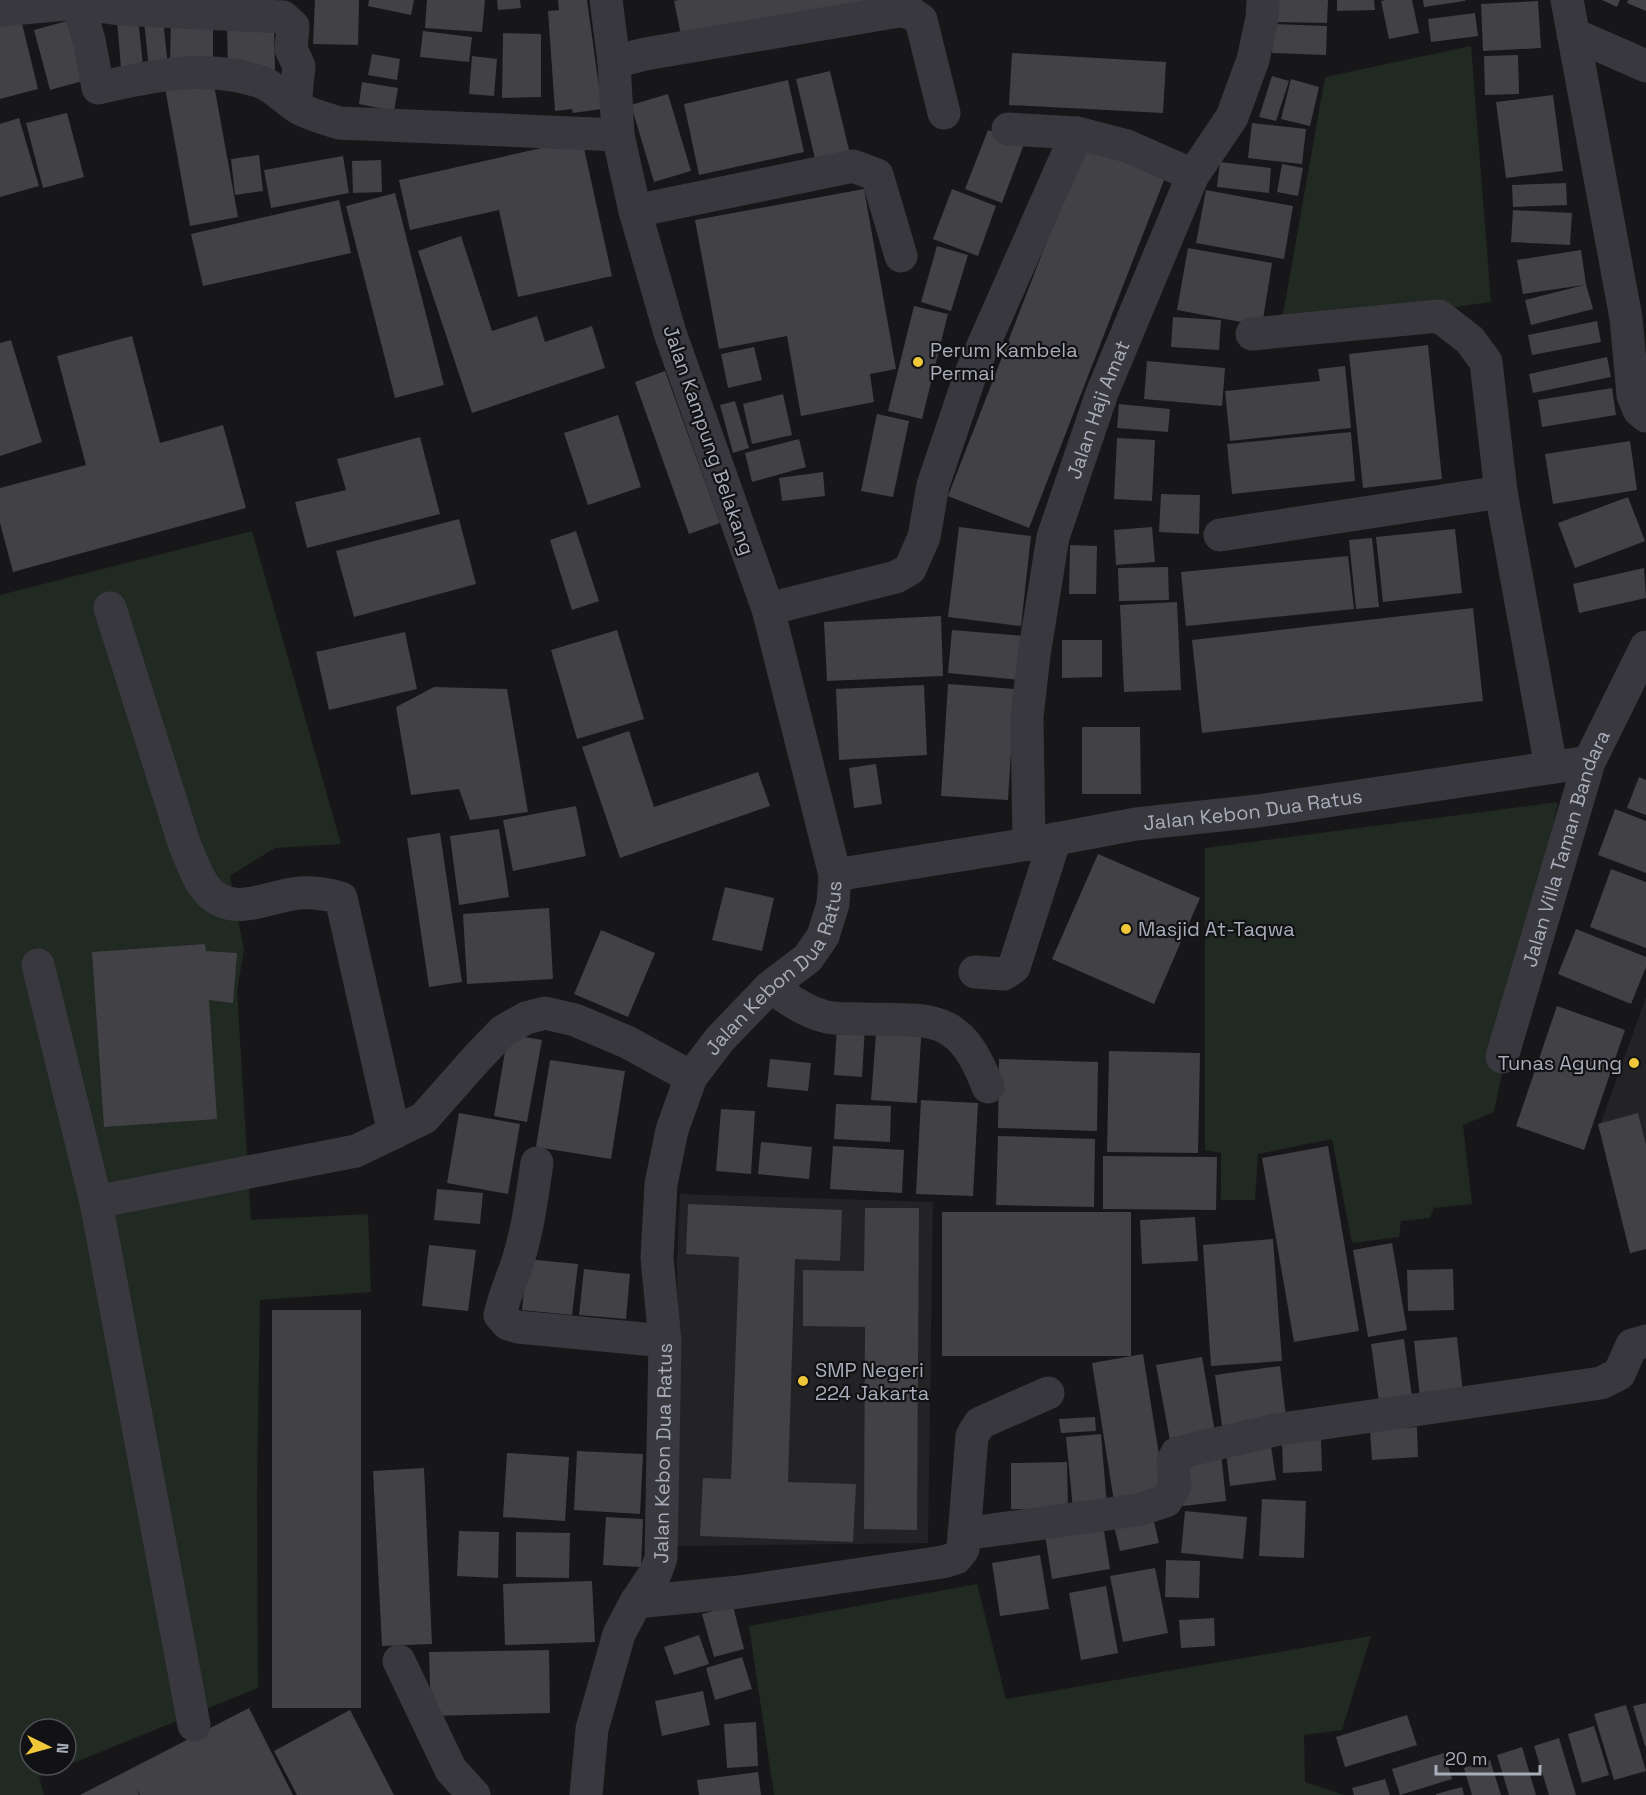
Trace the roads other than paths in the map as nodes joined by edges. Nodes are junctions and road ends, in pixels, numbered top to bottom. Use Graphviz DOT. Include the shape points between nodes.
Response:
graph roads {
  1 [pos="606,0"];
  2 [pos="1263,0"];
  3 [pos="1567,0"];
  4 [pos="78,1"];
  5 [pos="0,10"];
  6 [pos="1574,34"];
  7 [pos="614,62"];
  8 [pos="1646,66"];
  9 [pos="295,105"];
  10 [pos="944,113"];
  11 [pos="1008,129"];
  12 [pos="1077,134"];
  13 [pos="618,135"];
  14 [pos="1187,172"];
  15 [pos="635,211"];
  16 [pos="901,256"];
  17 [pos="1636,308"];
  18 [pos="1252,334"];
  19 [pos="1646,416"];
  20 [pos="1501,492"];
  21 [pos="1220,535"];
  22 [pos="110,608"];
  23 [pos="768,609"];
  24 [pos="1646,647"];
  25 [pos="1589,762"];
  26 [pos="1551,767"];
  27 [pos="1042,842"];
  28 [pos="835,875"];
  29 [pos="38,965"];
  30 [pos="975,972"];
  31 [pos="770,987"];
  32 [pos="1502,1057"];
  33 [pos="691,1077"];
  34 [pos="988,1087"];
  35 [pos="394,1132"];
  36 [pos="537,1163"];
  37 [pos="96,1202"];
  38 [pos="665,1341"];
  39 [pos="1646,1341"];
  40 [pos="1048,1393"];
  41 [pos="964,1534"];
  42 [pos="636,1602"];
  43 [pos="399,1661"];
  44 [pos="194,1725"];
  45 [pos="474,1795"];
  46 [pos="586,1795"];
  1 -- 7 [label="street, Jalan Kampung Belakang"];
  2 -- 14 [label="street, Jalan Haji Amat" via="1253,60 1232,117"];
  3 -- 6 [label="street"];
  4 -- 5 [label="street"];
  4 -- 9 [label="street" via="98,88 190,71 260,81"];
  4 -- 9 [label="street" via="119,9 283,17 293,26 291,49 299,66"];
  6 -- 8 [label="street"];
  6 -- 17 [label="street"];
  7 -- 10 [label="street" via="899,11 921,20"];
  7 -- 13 [label="street, Jalan Kampung Belakang"];
  9 -- 13 [label="street" via="339,123"];
  11 -- 12 [label="street"];
  12 -- 14 [label="street" via="1127,147"];
  12 -- 23 [label="street" via="971,373 933,485 924,537 910,569 896,577"];
  13 -- 15 [label="street, Jalan Kampung Belakang"];
  14 -- 27 [label="street, Jalan Haji Amat" via="1102,393 1053,537 1028,717"];
  15 -- 16 [label="street" via="853,166 877,175"];
  15 -- 23 [label="street, Jalan Kampung Belakang" via="670,333"];
  17 -- 19 [label="street" via="1633,396"];
  18 -- 20 [label="street" via="1439,316 1470,340 1486,362"];
  20 -- 21 [label="street"];
  20 -- 26 [label="street"];
  22 -- 35 [label="street" via="185,846 201,882 223,902 251,905 298,893 324,893 341,898"];
  23 -- 28 [label="street, Jalan Kampung Belakang"];
  24 -- 25 [label="street, Jalan Villa Taman Bandara"];
  25 -- 26 [label="street, Jalan Kebon Dua Ratus"];
  25 -- 32 [label="street, Jalan Villa Taman Bandara"];
  26 -- 27 [label="street, Jalan Kebon Dua Ratus" via="1258,811 1136,824"];
  27 -- 28 [label="street, Jalan Kebon Dua Ratus"];
  27 -- 30 [label="street, Jalan Haji Amat" via="1014,967 1004,974"];
  28 -- 31 [label="street, Jalan Kebon Dua Ratus" via="823,936 808,958"];
  29 -- 37 [label="street"];
  31 -- 33 [label="street, Jalan Kebon Dua Ratus" via="720,1039"];
  31 -- 34 [label="street" via="805,1010 830,1018 939,1023 967,1044"];
  33 -- 35 [label="street" via="627,1042 545,1012 503,1031 424,1118"];
  33 -- 38 [label="street, Jalan Kebon Dua Ratus" via="672,1130 661,1184 657,1258"];
  35 -- 37 [label="street" via="356,1151"];
  36 -- 38 [label="street" via="526,1233 500,1315 508,1324 518,1327"];
  37 -- 44 [label="street"];
  38 -- 42 [label="street, Jalan Kebon Dua Ratus" via="661,1558"];
  39 -- 41 [label="street" via="1632,1345 1619,1374 1601,1383 1275,1430 1193,1449 1178,1453 1173,1461 1174,1486 1166,1501 1137,1510"];
  40 -- 41 [label="street" via="980,1423 972,1436"];
  41 -- 42 [label="street" via="963,1548 956,1558 943,1562 740,1592"];
  42 -- 46 [label="street, Jalan Kebon Dua Ratus" via="620,1634 592,1730"];
  43 -- 45 [label="street" via="451,1770"];
}
